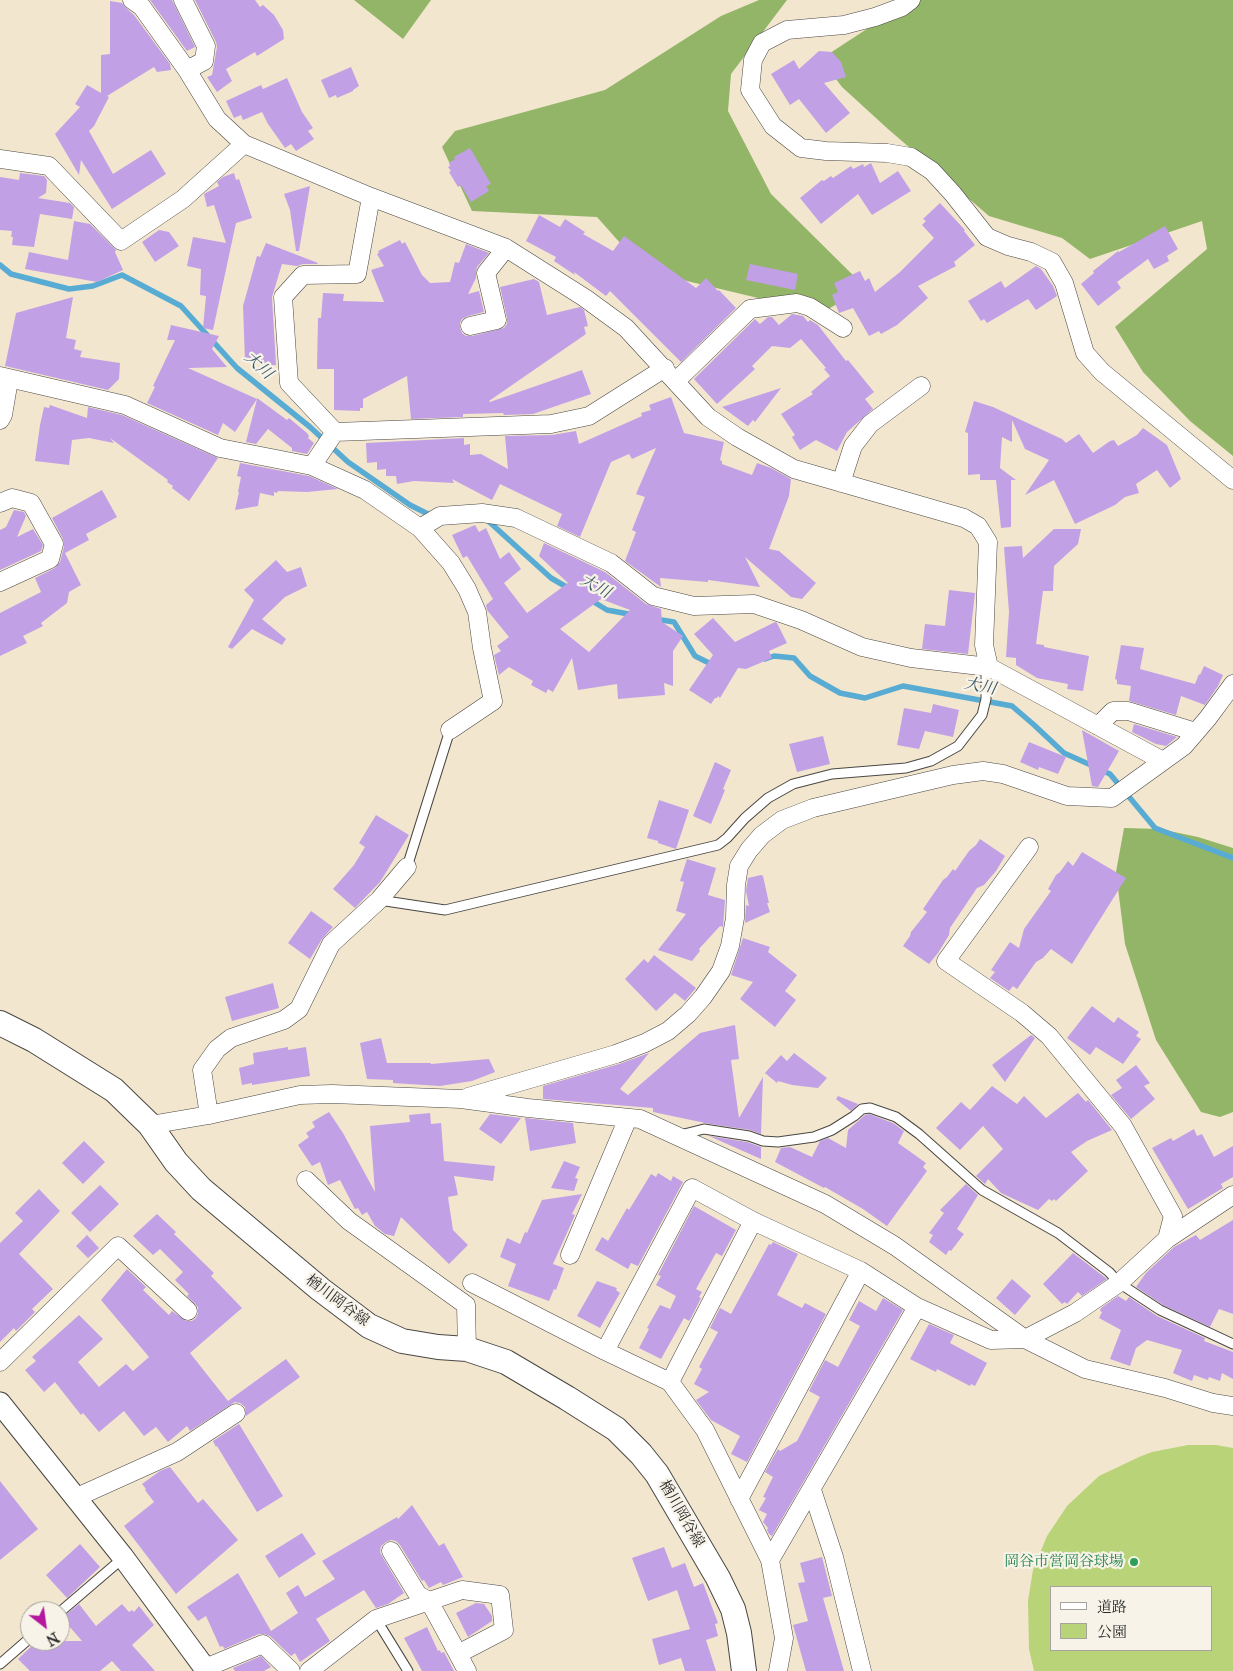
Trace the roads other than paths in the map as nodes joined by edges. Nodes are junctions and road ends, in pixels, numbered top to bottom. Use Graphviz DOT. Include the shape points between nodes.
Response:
graph roads {
  1 [pos="132,0"];
  2 [pos="183,0"];
  3 [pos="911,0"];
  4 [pos="187,70"];
  5 [pos="244,144"];
  6 [pos="0,159"];
  7 [pos="370,197"];
  8 [pos="506,248"];
  9 [pos="470,326"];
  10 [pos="843,328"];
  11 [pos="670,375"];
  12 [pos="5,378"];
  13 [pos="921,386"];
  14 [pos="0,420"];
  15 [pos="336,432"];
  16 [pos="312,466"];
  17 [pos="1233,480"];
  18 [pos="840,483"];
  19 [pos="0,503"];
  20 [pos="420,528"];
  21 [pos="0,582"];
  22 [pos="989,667"];
  23 [pos="1233,684"];
  24 [pos="1098,726"];
  25 [pos="450,730"];
  26 [pos="1196,732"];
  27 [pos="1163,761"];
  28 [pos="1029,847"];
  29 [pos="407,867"];
  30 [pos="379,900"];
  31 [pos="0,1023"];
  32 [pos="460,1099"];
  33 [pos="209,1115"];
  34 [pos="628,1118"];
  35 [pos="150,1125"];
  36 [pos="678,1136"];
  37 [pos="306,1180"];
  38 [pos="1233,1196"];
  39 [pos="753,1221"];
  40 [pos="1167,1239"];
  41 [pos="570,1255"];
  42 [pos="861,1271"];
  43 [pos="472,1282"];
  44 [pos="1119,1284"];
  45 [pos="918,1307"];
  46 [pos="188,1311"];
  47 [pos="1025,1340"];
  48 [pos="1233,1344"];
  49 [pos="467,1349"];
  50 [pos="605,1351"];
  51 [pos="0,1362"];
  52 [pos="670,1382"];
  53 [pos="0,1403"];
  54 [pos="1233,1406"];
  55 [pos="236,1413"];
  56 [pos="812,1490"];
  57 [pos="75,1498"];
  58 [pos="739,1498"];
  59 [pos="391,1551"];
  60 [pos="123,1558"];
  61 [pos="770,1560"];
  62 [pos="429,1601"];
  63 [pos="70,1603"];
  64 [pos="376,1619"];
  65 [pos="20,1647"];
  66 [pos="458,1654"];
  67 [pos="0,1664"];
  68 [pos="206,1670"];
  69 [pos="292,1671"];
  70 [pos="309,1671"];
  71 [pos="408,1671"];
  72 [pos="467,1671"];
  73 [pos="744,1671"];
  74 [pos="778,1671"];
  75 [pos="862,1671"];
  1 -- 4 [label="street" via="142,7"];
  2 -- 4 [label="street" via="206,46 204,61"];
  3 -- 17 [label="street" via="875,17 844,25 787,30 762,43 753,60 750,90 773,126 801,148 911,157 932,171 987,237 1052,262 1064,283 1085,352 1102,372"];
  4 -- 5 [label="street" via="217,119"];
  5 -- 6 [label="street" via="184,199 121,241 49,166"];
  5 -- 7 [label="street"];
  7 -- 8 [label="street"];
  7 -- 15 [label="street" via="357,274 303,275 283,297 289,383"];
  8 -- 9 [label="street" via="486,273 497,320"];
  8 -- 11 [label="street" via="626,328"];
  10 -- 11 [label="street" via="810,307 797,303 750,309"];
  11 -- 15 [label="street" via="590,416 551,424"];
  11 -- 18 [label="street" via="708,417 737,437 794,469"];
  12 -- 14 [label="street"];
  12 -- 16 [label="street" via="125,405 220,448"];
  13 -- 18 [label="street" via="870,424 853,446"];
  15 -- 16 [label="street"];
  16 -- 20 [label="street" via="365,490"];
  18 -- 22 [label="street" via="964,518 978,526 988,542 984,645"];
  19 -- 21 [label="street" via="12,498 31,503 54,544 50,559"];
  20 -- 22 [label="street" via="440,516 482,513 516,518 611,563 653,596 694,606 754,604 801,620 862,647 911,658"];
  20 -- 25 [label="street" via="451,562 477,612 493,701"];
  22 -- 24 [label="street"];
  22 -- 30 [label="lane" via="982,715 958,746 906,768 832,774 793,784 768,798 718,845 445,910"];
  23 -- 26 [label="street"];
  24 -- 26 [label="street" via="1113,711 1128,711"];
  24 -- 27 [label="street"];
  25 -- 29 [label="lane"];
  26 -- 27 [label="street" via="1184,746"];
  27 -- 32 [label="street" via="1112,798 1067,796 1003,774 983,771 813,808 782,820 762,835 739,866 730,946 720,971 688,1014 645,1043 616,1054"];
  28 -- 40 [label="street" via="946,961 1022,1013 1049,1036 1123,1126 1173,1216"];
  29 -- 30 [label="street"];
  30 -- 33 [label="street" via="331,944 299,1009 284,1020 231,1038 217,1049 202,1070"];
  31 -- 35 [label="main road, 楢川岡谷線" via="34,1040 114,1090"];
  32 -- 33 [label="street" via="300,1095"];
  32 -- 34 [label="street"];
  33 -- 35 [label="street"];
  34 -- 36 [label="street" via="640,1119"];
  34 -- 41 [label="street"];
  35 -- 49 [label="main road, 楢川岡谷線" via="176,1162 201,1189 320,1290 368,1326 402,1341"];
  36 -- 44 [label="lane" via="704,1129 763,1141 814,1137 832,1130 862,1109 870,1108 896,1117 982,1190 1058,1232 1110,1272"];
  36 -- 47 [label="street" via="826,1204 895,1246"];
  37 -- 49 [label="street" via="349,1221 466,1305"];
  38 -- 40 [label="street"];
  39 -- 42 [label="street"];
  39 -- 50 [label="street" via="692,1188"];
  39 -- 52 [label="street"];
  40 -- 44 [label="street"];
  42 -- 45 [label="street"];
  42 -- 58 [label="street"];
  43 -- 50 [label="street"];
  44 -- 47 [label="street"];
  44 -- 48 [label="lane" via="1160,1310"];
  45 -- 47 [label="street" via="991,1340"];
  45 -- 56 [label="street"];
  46 -- 51 [label="street" via="118,1246"];
  47 -- 54 [label="street" via="1085,1369"];
  49 -- 73 [label="main road, 楢川岡谷線" via="506,1362 567,1398 616,1430 641,1454 657,1474 733,1609"];
  50 -- 52 [label="street"];
  52 -- 58 [label="street" via="704,1430"];
  53 -- 57 [label="street"];
  55 -- 57 [label="street" via="177,1452"];
  56 -- 61 [label="street"];
  56 -- 75 [label="street" via="834,1557"];
  57 -- 60 [label="street"];
  58 -- 61 [label="street"];
  59 -- 62 [label="street" via="418,1595"];
  60 -- 63 [label="lane"];
  60 -- 68 [label="street"];
  61 -- 74 [label="street" via="784,1638"];
  62 -- 64 [label="street"];
  62 -- 66 [label="street"];
  62 -- 66 [label="street" via="462,1590 500,1595 504,1630"];
  64 -- 70 [label="street"];
  64 -- 71 [label="lane"];
  65 -- 67 [label="lane"];
  66 -- 72 [label="street"];
  68 -- 69 [label="street" via="263,1644"];
}
